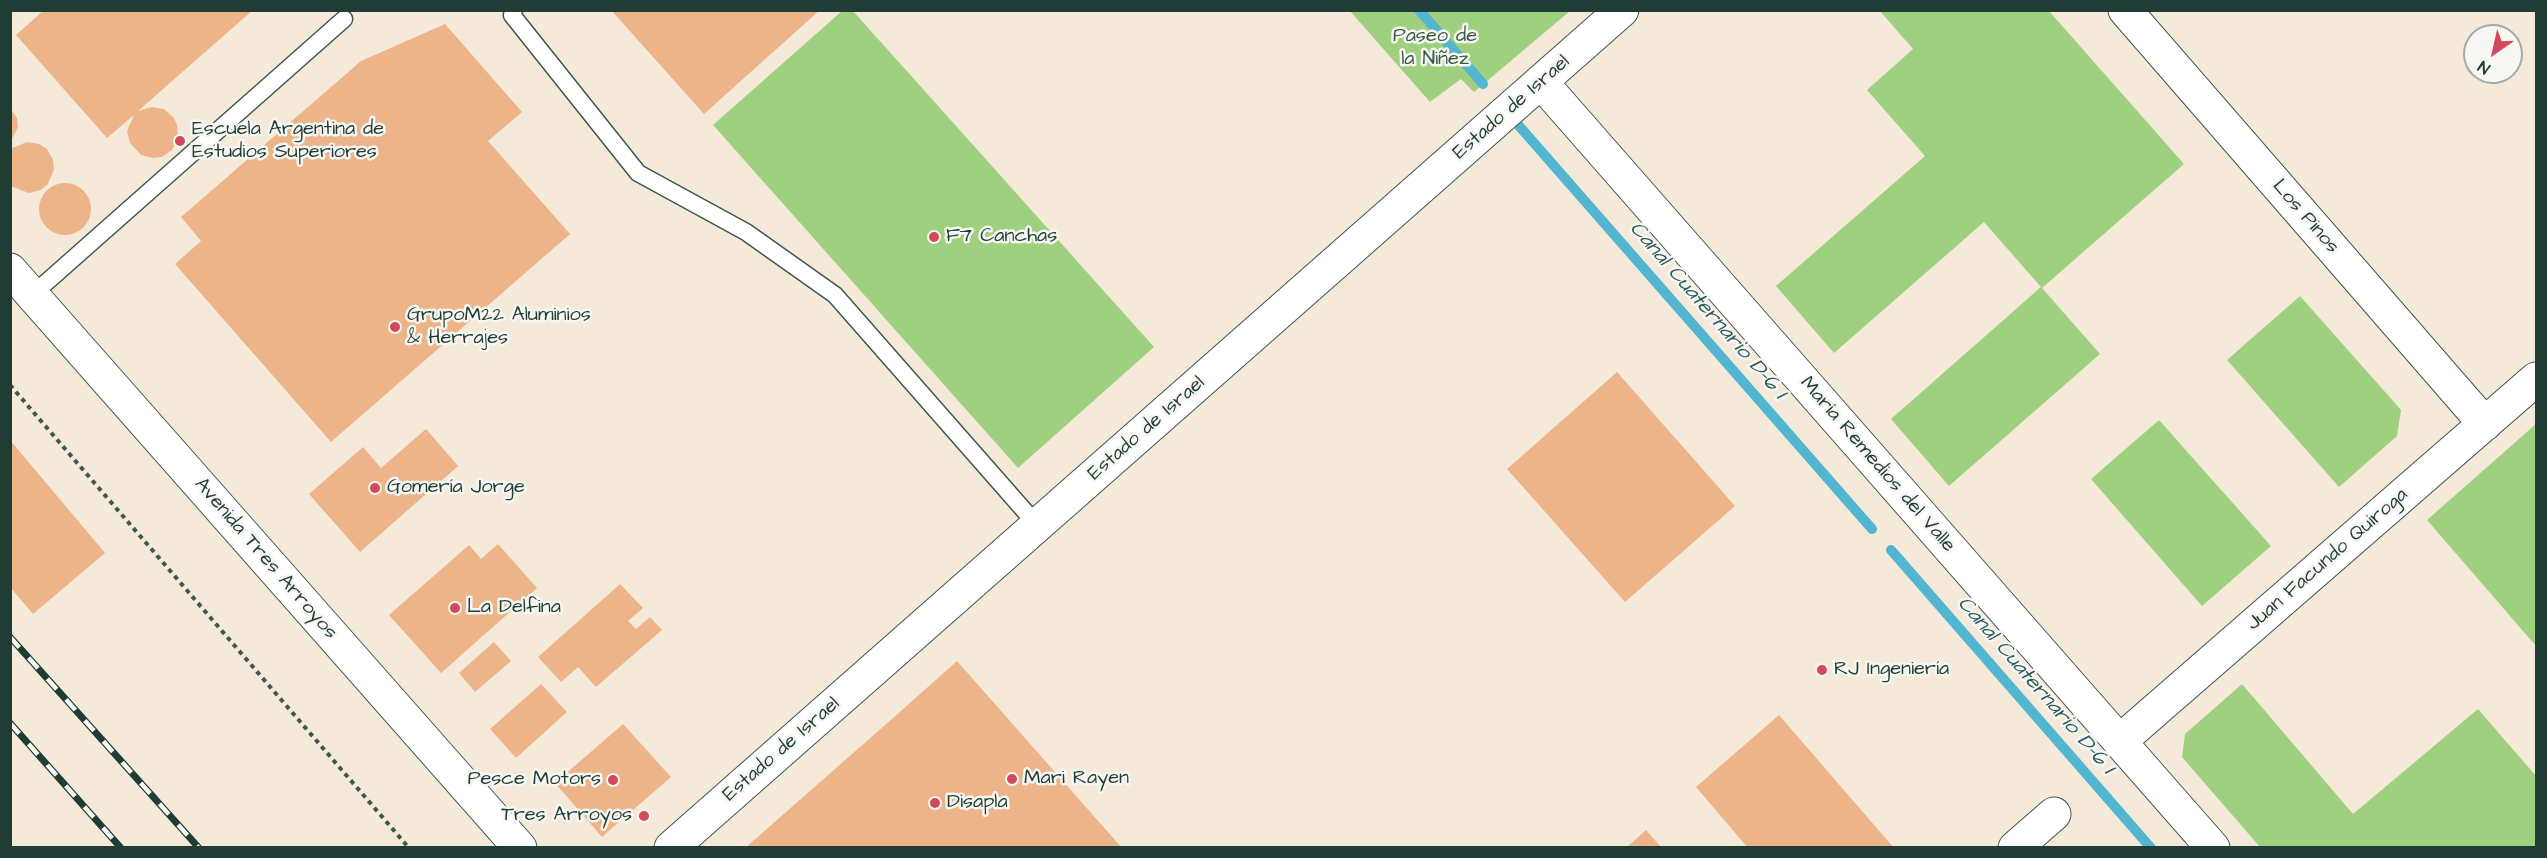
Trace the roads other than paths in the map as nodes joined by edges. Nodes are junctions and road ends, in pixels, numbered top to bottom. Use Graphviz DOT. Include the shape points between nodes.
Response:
graph roads {
  1 [pos="514,10"];
  2 [pos="1623,10"];
  3 [pos="2125,10"];
  4 [pos="344,19"];
  5 [pos="1541,82"];
  6 [pos="10,270"];
  7 [pos="32,295"];
  8 [pos="2536,379"];
  9 [pos="2485,424"];
  10 [pos="1038,525"];
  11 [pos="2120,741"];
  12 [pos="2054,814"];
  13 [pos="520,848"];
  14 [pos="671,848"];
  15 [pos="2015,848"];
  16 [pos="2213,848"];
  1 -- 10 [label="lane" via="512,15 638,173 746,232 835,295"];
  2 -- 5 [label="street, Estado de Israel"];
  3 -- 9 [label="street, Los Pinos"];
  4 -- 7 [label="lane"];
  5 -- 10 [label="street, Estado de Israel"];
  5 -- 11 [label="street, María Remedios del Valle"];
  6 -- 7 [label="street, Avenida Tres Arroyos"];
  7 -- 13 [label="street, Avenida Tres Arroyos"];
  8 -- 9 [label="street, Juan Facundo Quiroga"];
  9 -- 11 [label="street, Juan Facundo Quiroga"];
  10 -- 14 [label="street, Estado de Israel"];
  11 -- 16 [label="street, María Remedios del Valle"];
  12 -- 15 [label="street"];
}
